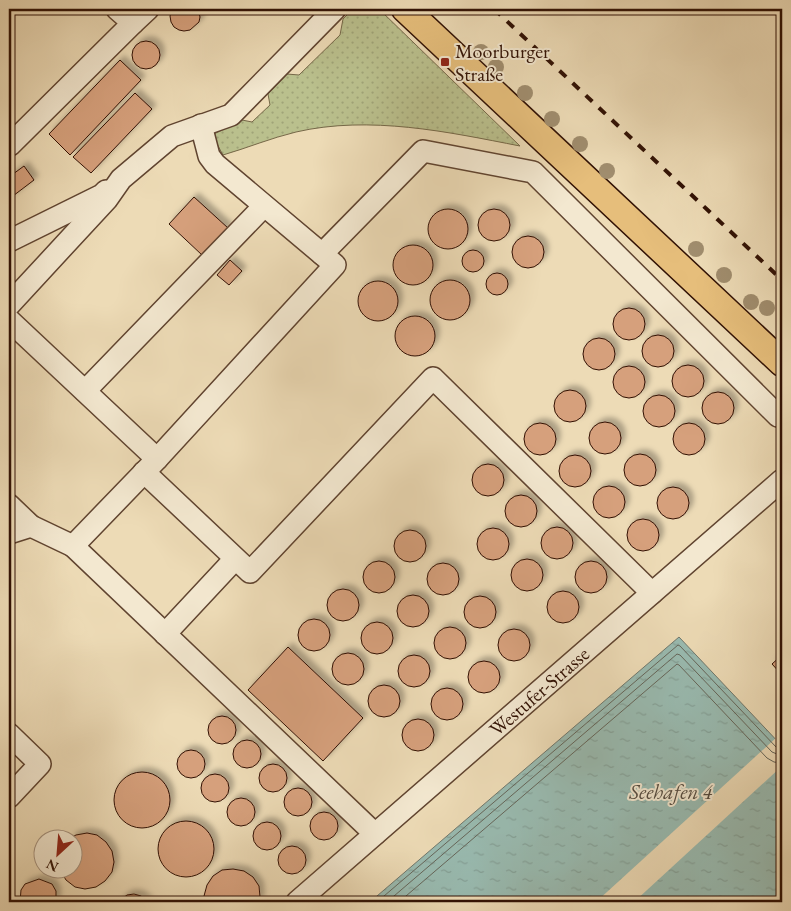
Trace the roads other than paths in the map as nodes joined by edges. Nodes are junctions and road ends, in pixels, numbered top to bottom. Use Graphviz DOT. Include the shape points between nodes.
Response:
graph roads {
  1 [pos="117,9"];
  2 [pos="148,9"];
  3 [pos="335,9"];
  4 [pos="405,9"];
  5 [pos="133,24"];
  6 [pos="201,125"];
  7 [pos="9,145"];
  8 [pos="121,179"];
  9 [pos="264,206"];
  10 [pos="9,241"];
  11 [pos="322,254"];
  12 [pos="9,305"];
  13 [pos="9,320"];
  14 [pos="782,363"];
  15 [pos="85,392"];
  16 [pos="778,416"];
  17 [pos="150,466"];
  18 [pos="782,480"];
  19 [pos="9,505"];
  20 [pos="30,526"];
  21 [pos="9,533"];
  22 [pos="73,546"];
  23 [pos="235,559"];
  24 [pos="652,593"];
  25 [pos="165,634"];
  26 [pos="9,734"];
  27 [pos="9,798"];
  28 [pos="375,834"];
  29 [pos="297,902"];
  1 -- 5 [label="lane"];
  2 -- 5 [label="lane"];
  3 -- 6 [label="lane" via="231,115"];
  4 -- 14 [label="main road"];
  5 -- 7 [label="lane"];
  6 -- 8 [label="lane" via="172,136"];
  6 -- 9 [label="lane" via="209,156 215,164"];
  8 -- 10 [label="lane" via="102,195"];
  8 -- 12 [label="lane" via="107,199"];
  9 -- 11 [label="lane"];
  9 -- 15 [label="lane"];
  11 -- 16 [label="lane" via="423,151 533,172"];
  11 -- 17 [label="lane" via="335,266"];
  13 -- 15 [label="lane"];
  15 -- 17 [label="lane"];
  17 -- 22 [label="lane"];
  17 -- 23 [label="lane"];
  18 -- 24 [label="lane, Westufer-Strasse"];
  19 -- 20 [label="lane"];
  20 -- 21 [label="lane"];
  20 -- 22 [label="lane"];
  22 -- 25 [label="lane"];
  23 -- 24 [label="lane" via="250,572 433,378"];
  23 -- 25 [label="lane"];
  24 -- 28 [label="lane, Westufer-Strasse"];
  25 -- 28 [label="lane"];
  26 -- 27 [label="lane" via="40,764"];
  28 -- 29 [label="lane, Westufer-Strasse"];
}
